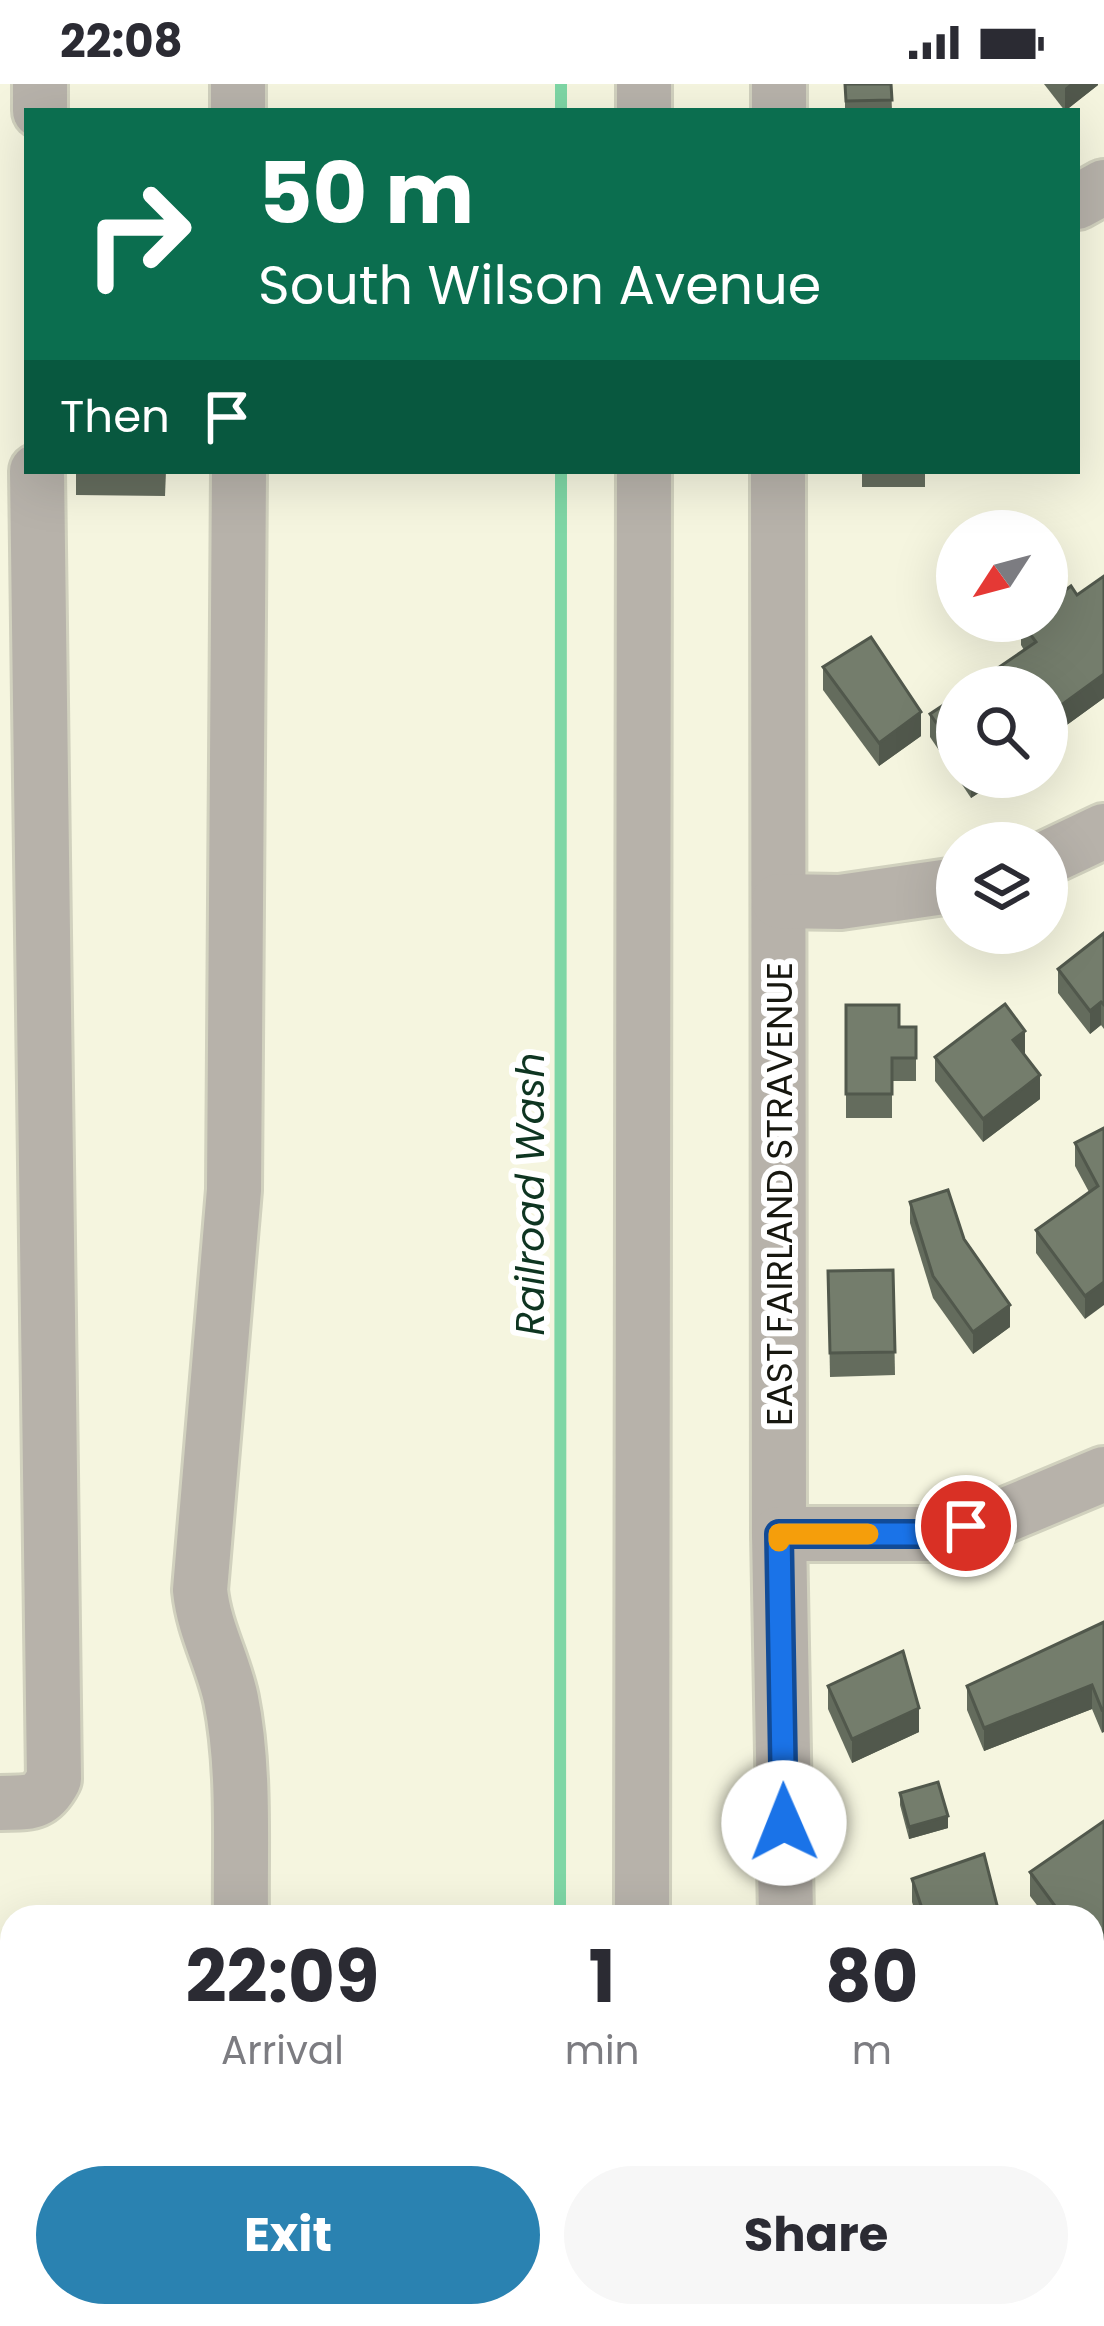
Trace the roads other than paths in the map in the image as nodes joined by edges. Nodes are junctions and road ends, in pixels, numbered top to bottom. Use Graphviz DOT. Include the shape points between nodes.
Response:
graph roads {
  1 [pos="37,474"];
  2 [pos="239,474"];
  3 [pos="644,474"];
  4 [pos="778,474"];
  5 [pos="1104,831"];
  6 [pos="1068,848"];
  7 [pos="936,888"];
  8 [pos="779,902"];
  9 [pos="1104,1474"];
  10 [pos="779,1534"];
  11 [pos="0,1803"];
  12 [pos="241,1905"];
  13 [pos="642,1905"];
  14 [pos="786,1905"];
  1 -- 11 [label="street" via="53,1779 34,1803"];
  2 -- 12 [label="street" via="234,1190 200,1590 203,1625 230,1698"];
  3 -- 13 [label="street"];
  4 -- 8 [label="street, EAST FAIRLAND STRAVENUE"];
  5 -- 6 [label="street"];
  7 -- 8 [label="street"];
  8 -- 10 [label="street, EAST FAIRLAND STRAVENUE"];
  9 -- 10 [label="street" via="1001,1517 931,1534"];
  10 -- 14 [label="street, EAST FAIRLAND STRAVENUE"];
}
